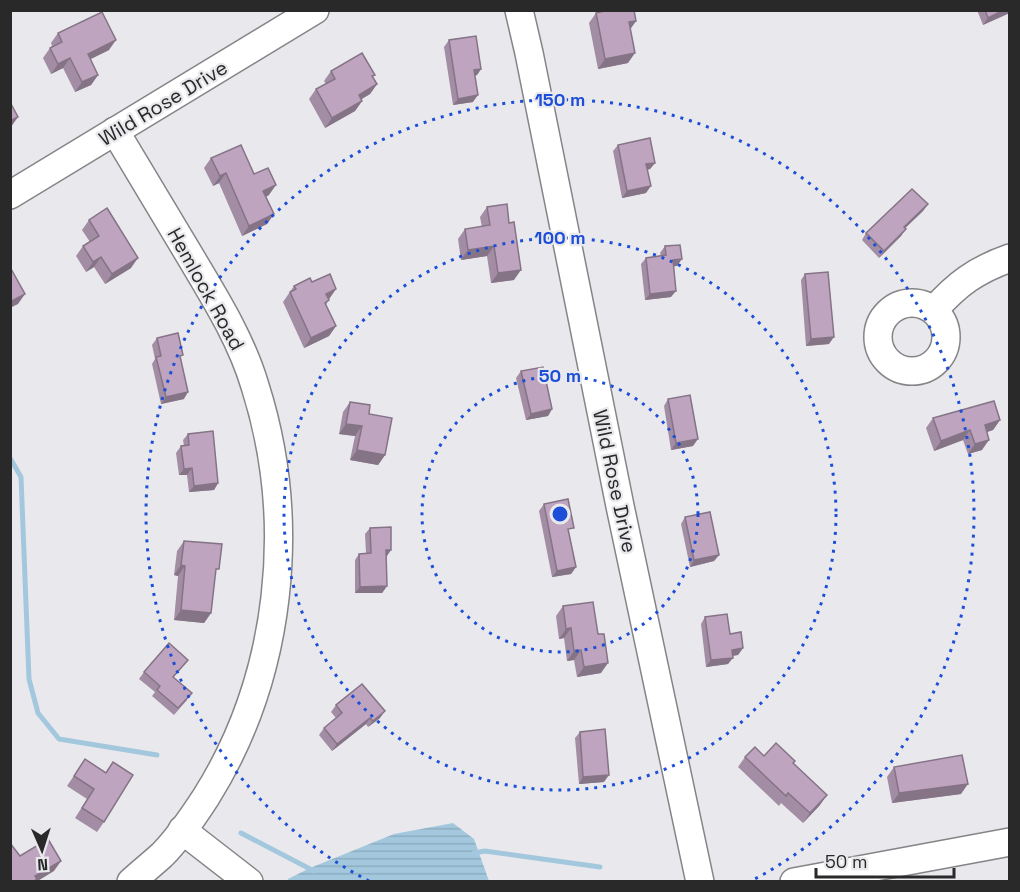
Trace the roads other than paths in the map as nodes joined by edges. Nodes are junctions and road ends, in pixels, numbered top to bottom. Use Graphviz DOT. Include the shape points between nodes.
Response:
graph roads {
  1 [pos="315,10"];
  2 [pos="519,10"];
  3 [pos="115,131"];
  4 [pos="10,195"];
  5 [pos="1010,258"];
  6 [pos="934,310"];
  7 [pos="183,830"];
  8 [pos="1010,842"];
  9 [pos="131,882"];
  10 [pos="249,882"];
  11 [pos="700,882"];
  12 [pos="794,882"];
  1 -- 3 [label="street, Wild Rose Drive"];
  2 -- 11 [label="street, Wild Rose Drive"];
  3 -- 4 [label="street, Wild Rose Drive"];
  3 -- 7 [label="street, Hemlock Road" via="230,323 255,385 271,448 280,526 277,590 266,655 236,741 218,778"];
  5 -- 6 [label="street" via="964,280"];
  7 -- 9 [label="street, Hemlock Road"];
  7 -- 10 [label="street"];
  8 -- 12 [label="street"];
}
